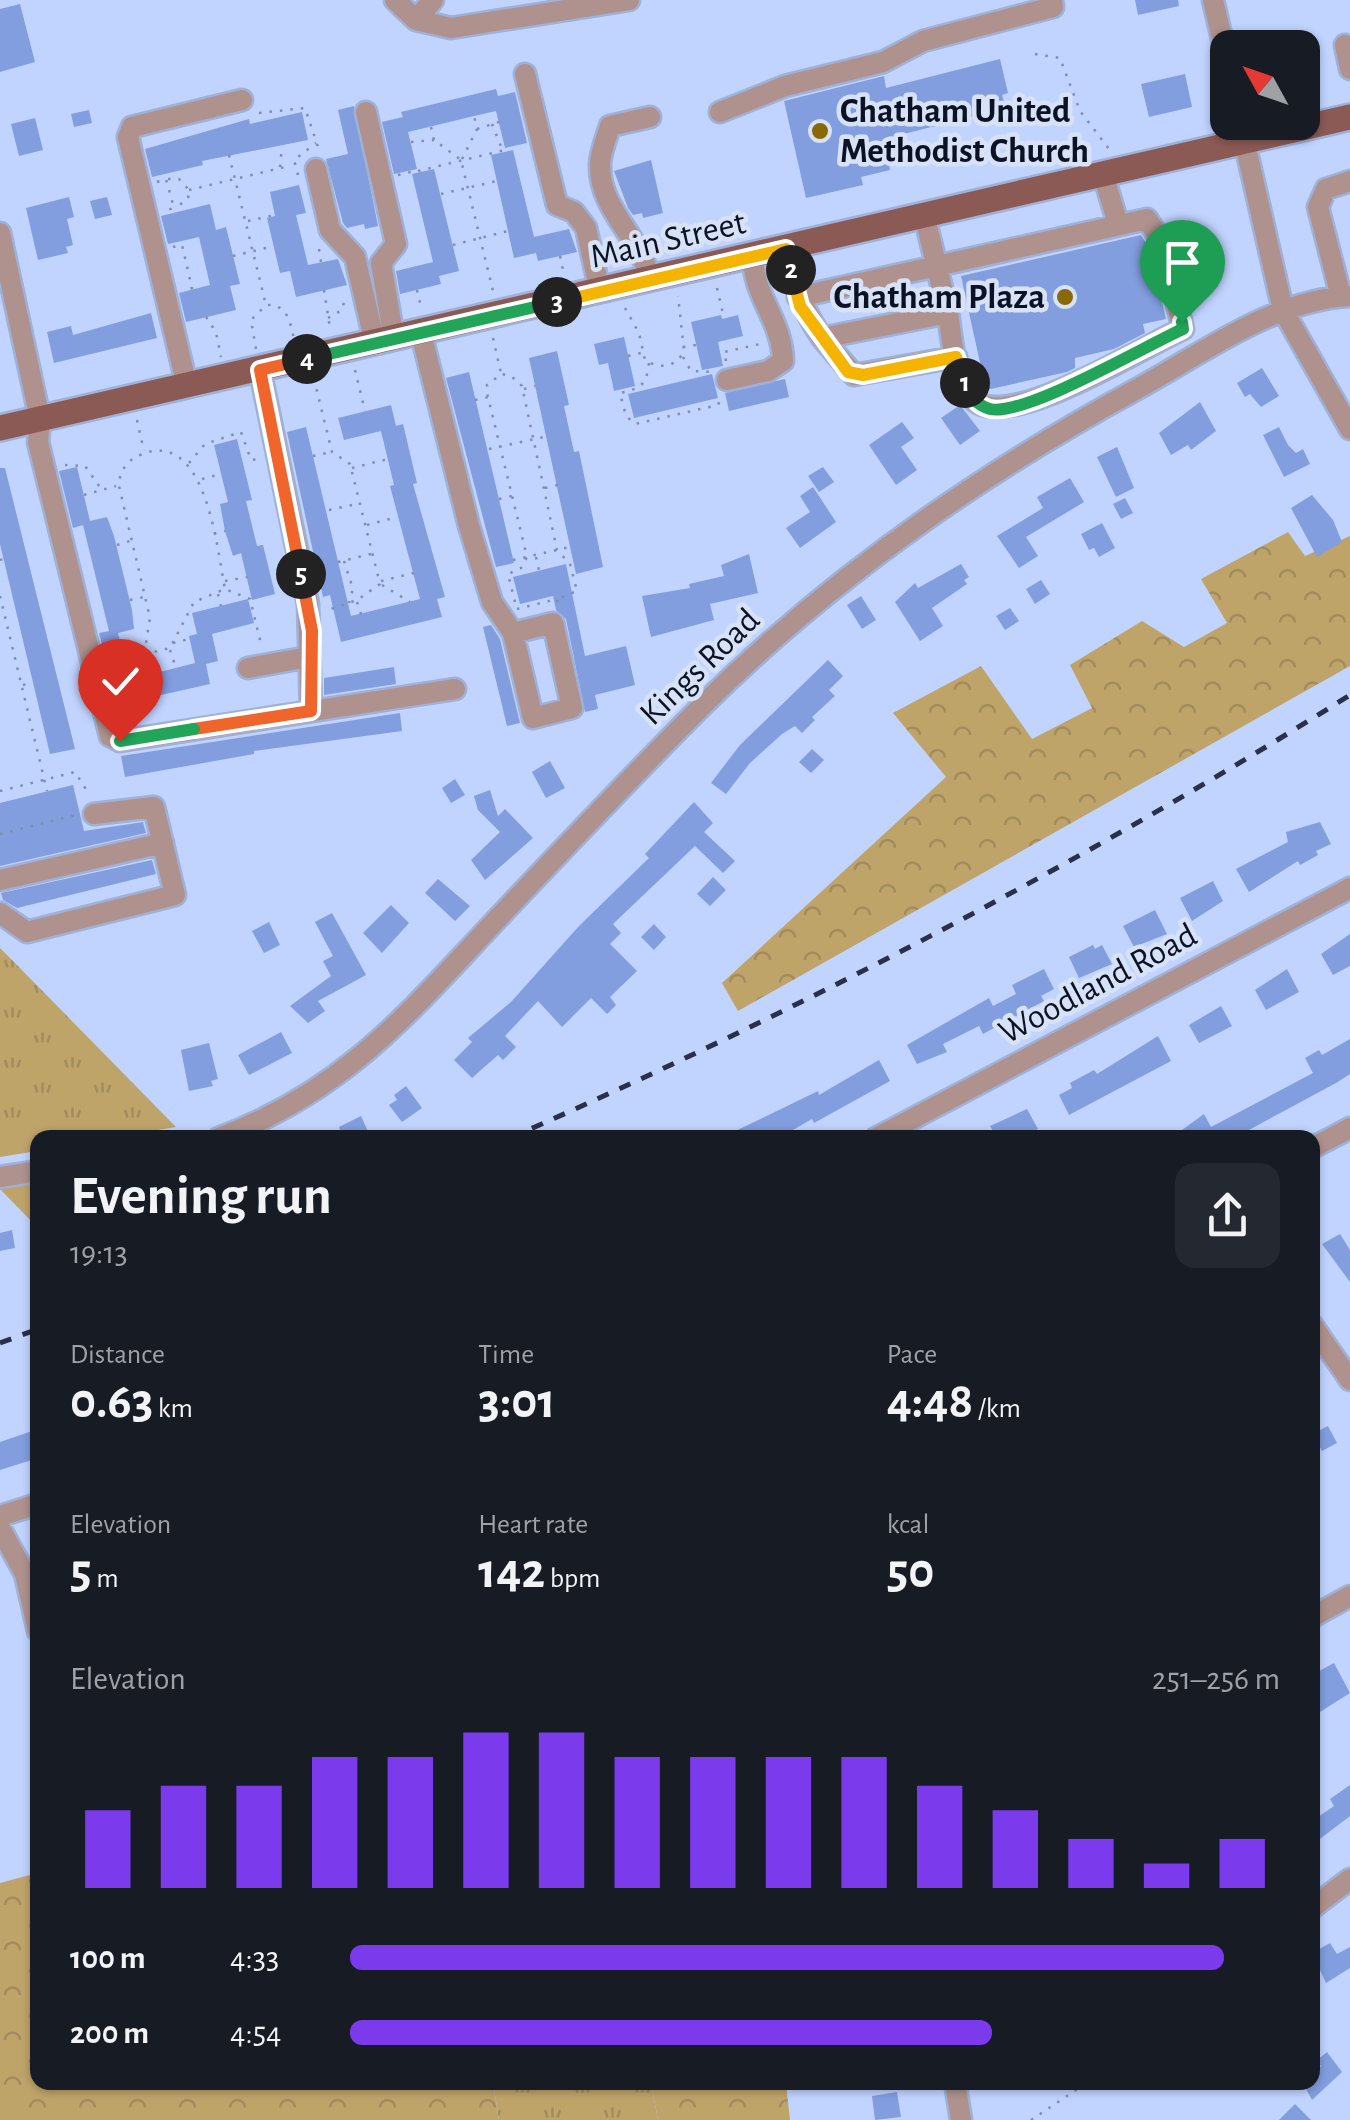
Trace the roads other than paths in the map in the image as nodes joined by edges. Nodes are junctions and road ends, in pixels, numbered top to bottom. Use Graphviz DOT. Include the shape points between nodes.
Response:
graph roads {
  1 [pos="395,0"];
  2 [pos="433,0"];
  3 [pos="1052,0"];
  4 [pos="1213,0"];
  5 [pos="614,2"];
  6 [pos="416,20"];
  7 [pos="1220,30"];
  8 [pos="1346,44"];
  9 [pos="1350,69"];
  10 [pos="524,74"];
  11 [pos="242,100"];
  12 [pos="366,112"];
  13 [pos="720,112"];
  14 [pos="650,117"];
  15 [pos="1350,117"];
  16 [pos="1320,121"];
  17 [pos="1214,140"];
  18 [pos="1245,140"];
  19 [pos="1109,165"];
  20 [pos="316,170"];
  21 [pos="1350,181"];
  22 [pos="925,218"];
  23 [pos="1118,224"];
  24 [pos="0,233"];
  25 [pos="786,249"];
  26 [pos="753,257"];
  27 [pos="934,264"];
  28 [pos="650,280"];
  29 [pos="600,292"];
  30 [pos="798,296"];
  31 [pos="1343,296"];
  32 [pos="1283,310"];
  33 [pos="948,313"];
  34 [pos="421,323"];
  35 [pos="1183,329"];
  36 [pos="822,338"];
  37 [pos="384,341"];
  38 [pos="24,342"];
  39 [pos="0,345"];
  40 [pos="1197,356"];
  41 [pos="956,357"];
  42 [pos="258,360"];
  43 [pos="724,381"];
  44 [pos="187,386"];
  45 [pos="40,420"];
  46 [pos="0,428"];
  47 [pos="1350,429"];
  48 [pos="513,632"];
  49 [pos="309,657"];
  50 [pos="257,667"];
  51 [pos="455,690"];
  52 [pos="311,711"];
  53 [pos="94,814"];
  54 [pos="163,843"];
  55 [pos="0,880"];
  56 [pos="1350,888"];
  57 [pos="0,913"];
  58 [pos="1350,1128"];
  59 [pos="236,1130"];
  60 [pos="891,1130"];
  61 [pos="1320,1144"];
  62 [pos="30,1172"];
  63 [pos="0,1177"];
  64 [pos="1320,1337"];
  65 [pos="1350,1380"];
  66 [pos="30,1507"];
  67 [pos="0,1516"];
  68 [pos="0,1528"];
  69 [pos="30,1596"];
  70 [pos="1350,1596"];
  71 [pos="1320,1613"];
  72 [pos="1350,1879"];
  73 [pos="1320,1902"];
  74 [pos="955,2090"];
  75 [pos="961,2120"];
  1 -- 6 [label="street"];
  2 -- 6 [label="street"];
  3 -- 13 [label="street" via="1053,7 923,42 883,62 785,86"];
  4 -- 7 [label="street"];
  5 -- 6 [label="street" via="434,28"];
  8 -- 9 [label="street"];
  10 -- 29 [label="street" via="557,204 586,228"];
  11 -- 44 [label="street" via="132,127 128,137"];
  12 -- 37 [label="street" via="396,244 380,263"];
  14 -- 28 [label="street" via="610,126 600,164 607,199 638,243"];
  15 -- 16 [label="main road, Main Street"];
  17 -- 19 [label="main road, Main Street"];
  18 -- 32 [label="street"];
  19 -- 22 [label="main road, Main Street"];
  19 -- 23 [label="street"];
  20 -- 37 [label="street" via="330,230 355,257"];
  21 -- 31 [label="street" via="1326,190 1318,207"];
  22 -- 25 [label="main road, Main Street"];
  22 -- 27 [label="street"];
  23 -- 27 [label="street"];
  23 -- 35 [label="street" via="1147,219 1162,242"];
  24 -- 38 [label="street"];
  25 -- 26 [label="main road, Main Street"];
  25 -- 30 [label="street"];
  26 -- 28 [label="main road, Main Street"];
  26 -- 43 [label="street" via="754,279 782,334 784,361"];
  27 -- 30 [label="street"];
  27 -- 33 [label="street"];
  28 -- 29 [label="main road, Main Street"];
  29 -- 34 [label="main road, Main Street"];
  30 -- 36 [label="street"];
  31 -- 32 [label="street, Kings Road"];
  32 -- 40 [label="street, Kings Road"];
  32 -- 47 [label="street"];
  33 -- 36 [label="street"];
  33 -- 41 [label="street"];
  34 -- 37 [label="main road, Main Street"];
  34 -- 48 [label="street" via="492,602"];
  35 -- 40 [label="street"];
  35 -- 41 [label="street" via="1025,406 992,410 972,400"];
  36 -- 41 [label="street" via="854,375"];
  37 -- 42 [label="main road, Main Street"];
  38 -- 39 [label="street"];
  38 -- 45 [label="street"];
  40 -- 59 [label="street, Kings Road" via="1029,450 857,570 702,706 361,1059 294,1105"];
  42 -- 44 [label="main road, Main Street"];
  42 -- 49 [label="street" via="310,614"];
  44 -- 45 [label="main road, Main Street"];
  45 -- 46 [label="main road, Main Street"];
  45 -- 52 [label="street" via="44,470 110,736 120,741"];
  48 -- 48 [label="street" via="556,618 572,708 533,718"];
  49 -- 50 [label="street"];
  49 -- 52 [label="street"];
  51 -- 52 [label="street"];
  53 -- 54 [label="street" via="154,807"];
  54 -- 55 [label="street"];
  54 -- 57 [label="street" via="175,895 27,932"];
  56 -- 60 [label="street, Woodland Road"];
  58 -- 61 [label="street"];
  62 -- 63 [label="street"];
  64 -- 65 [label="street"];
  66 -- 67 [label="street"];
  68 -- 69 [label="street"];
  70 -- 71 [label="street"];
  72 -- 73 [label="street"];
  74 -- 75 [label="street"];
}
